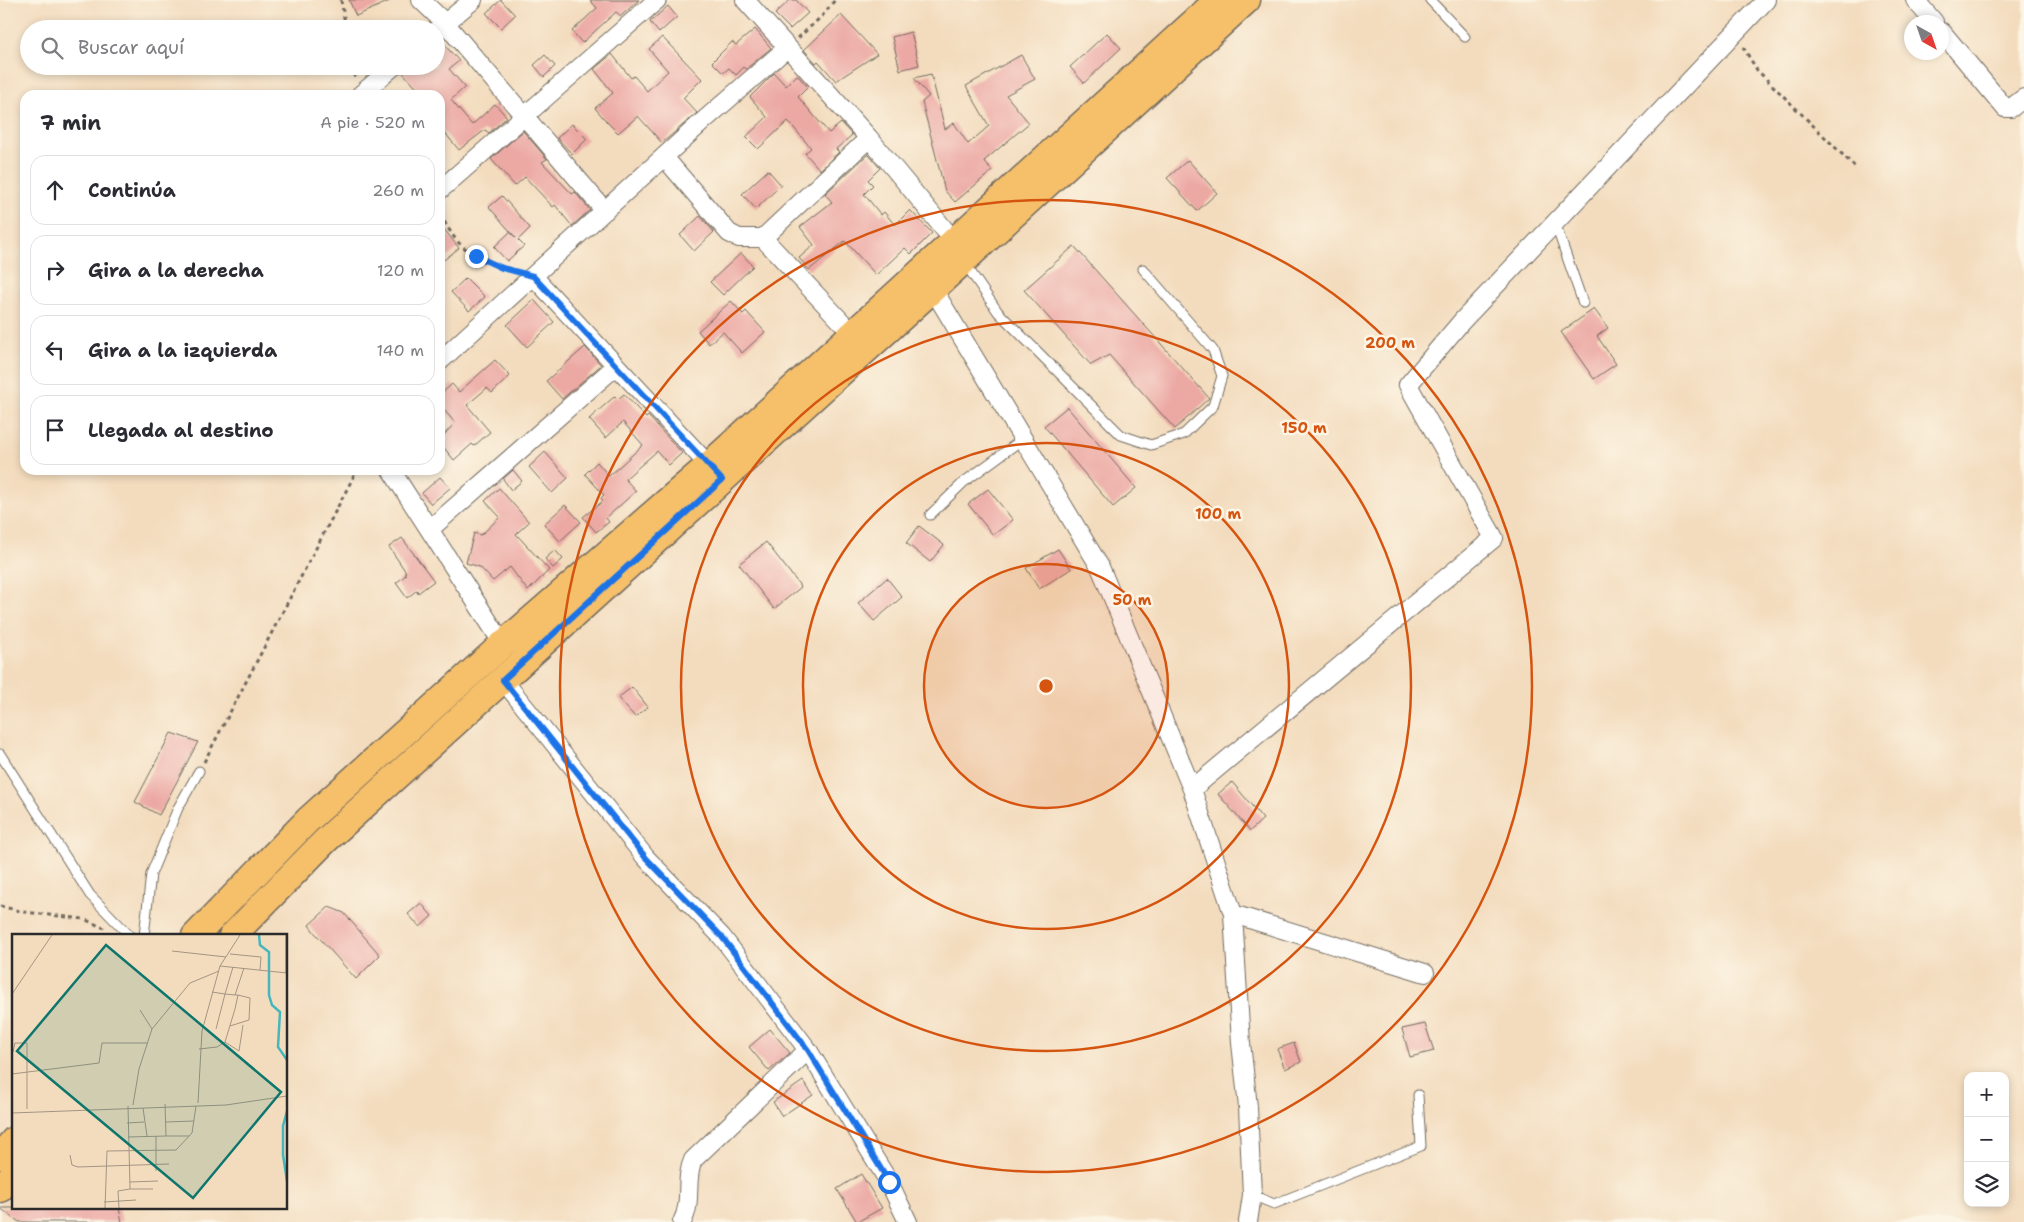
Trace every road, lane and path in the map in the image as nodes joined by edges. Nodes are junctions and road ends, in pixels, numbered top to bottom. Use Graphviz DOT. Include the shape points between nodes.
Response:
graph roads {
  1 [pos="341,0"];
  2 [pos="421,0"];
  3 [pos="472,0"];
  4 [pos="657,0"];
  5 [pos="745,0"];
  6 [pos="835,0"];
  7 [pos="1218,0"];
  8 [pos="1247,0"];
  9 [pos="1430,0"];
  10 [pos="1766,0"];
  11 [pos="1915,0"];
  12 [pos="1928,15"];
  13 [pos="344,20"];
  14 [pos="435,20"];
  15 [pos="445,23"];
  16 [pos="445,32"];
  17 [pos="1735,33"];
  18 [pos="1465,37"];
  19 [pos="1949,40"];
  20 [pos="787,48"];
  21 [pos="383,75"];
  22 [pos="366,90"];
  23 [pos="2024,98"];
  24 [pos="525,116"];
  25 [pos="869,138"];
  26 [pos="664,157"];
  27 [pos="1854,167"];
  28 [pos="445,186"];
  29 [pos="605,211"];
  30 [pos="445,223"];
  31 [pos="1555,223"];
  32 [pos="764,238"];
  33 [pos="958,251"];
  34 [pos="1143,269"];
  35 [pos="533,276"];
  36 [pos="933,289"];
  37 [pos="1582,302"];
  38 [pos="853,334"];
  39 [pos="445,356"];
  40 [pos="616,366"];
  41 [pos="1023,439"];
  42 [pos="716,472"];
  43 [pos="354,475"];
  44 [pos="394,475"];
  45 [pos="930,515"];
  46 [pos="430,529"];
  47 [pos="503,644"];
  48 [pos="503,680"];
  49 [pos="0,754"];
  50 [pos="381,754"];
  51 [pos="199,771"];
  52 [pos="398,775"];
  53 [pos="1192,789"];
  54 [pos="308,820"];
  55 [pos="325,841"];
  56 [pos="0,906"];
  57 [pos="1233,914"];
  58 [pos="114,920"];
  59 [pos="128,934"];
  60 [pos="144,934"];
  61 [pos="197,934"];
  62 [pos="234,934"];
  63 [pos="1425,973"];
  64 [pos="808,1050"];
  65 [pos="1418,1095"];
  66 [pos="12,1142"];
  67 [pos="0,1156"];
  68 [pos="12,1176"];
  69 [pos="0,1189"];
  70 [pos="1252,1195"];
  71 [pos="682,1222"];
  72 [pos="908,1222"];
  73 [pos="1248,1222"];
  1 -- 13 [label="path"];
  2 -- 14 [label="street"];
  3 -- 15 [label="street"];
  4 -- 24 [label="street"];
  5 -- 20 [label="street"];
  6 -- 20 [label="path"];
  7 -- 33 [label="main road"];
  8 -- 33 [label="main road"];
  9 -- 18 [label="lane"];
  10 -- 17 [label="street"];
  11 -- 12 [label="street"];
  16 -- 24 [label="street"];
  17 -- 27 [label="path" via="1757,70"];
  17 -- 31 [label="street"];
  19 -- 23 [label="street" via="2006,108"];
  20 -- 25 [label="street"];
  20 -- 26 [label="street"];
  21 -- 22 [label="street"];
  24 -- 28 [label="street"];
  24 -- 29 [label="street"];
  25 -- 32 [label="street"];
  25 -- 33 [label="street"];
  26 -- 29 [label="street"];
  26 -- 32 [label="street" via="730,233 739,238"];
  29 -- 35 [label="street"];
  30 -- 35 [label="path" via="458,243 476,256 502,268"];
  31 -- 37 [label="lane"];
  31 -- 53 [label="street" via="1462,321 1408,385 1494,538"];
  32 -- 38 [label="street"];
  33 -- 34 [label="lane" via="998,312 1121,435 1151,444 1184,434 1213,406 1222,376 1213,350"];
  33 -- 36 [label="main road"];
  33 -- 38 [label="main road"];
  35 -- 39 [label="street"];
  35 -- 40 [label="street"];
  36 -- 41 [label="street"];
  36 -- 42 [label="main road"];
  38 -- 42 [label="main road"];
  40 -- 42 [label="street"];
  40 -- 46 [label="street"];
  41 -- 45 [label="lane" via="964,482"];
  41 -- 53 [label="street" via="1100,566"];
  42 -- 47 [label="main road"];
  42 -- 48 [label="main road"];
  43 -- 51 [label="path"];
  44 -- 46 [label="street"];
  46 -- 47 [label="street"];
  47 -- 50 [label="main road"];
  48 -- 52 [label="main road"];
  48 -- 64 [label="street" via="646,858 722,937"];
  49 -- 58 [label="lane" via="90,895"];
  50 -- 52 [label="main road"];
  50 -- 54 [label="main road"];
  51 -- 60 [label="lane" via="178,808 151,874"];
  52 -- 55 [label="main road"];
  53 -- 57 [label="street"];
  54 -- 55 [label="main road"];
  54 -- 61 [label="main road"];
  55 -- 62 [label="main road"];
  56 -- 58 [label="path" via="84,919 110,931"];
  57 -- 63 [label="street"];
  57 -- 70 [label="street"];
  58 -- 59 [label="lane"];
  64 -- 71 [label="street" via="693,1160 689,1170 689,1203"];
  64 -- 72 [label="street" via="889,1182"];
  65 -- 70 [label="lane" via="1421,1146 1274,1204"];
  66 -- 67 [label="main road"];
  68 -- 69 [label="main road"];
  70 -- 73 [label="street"];
}
